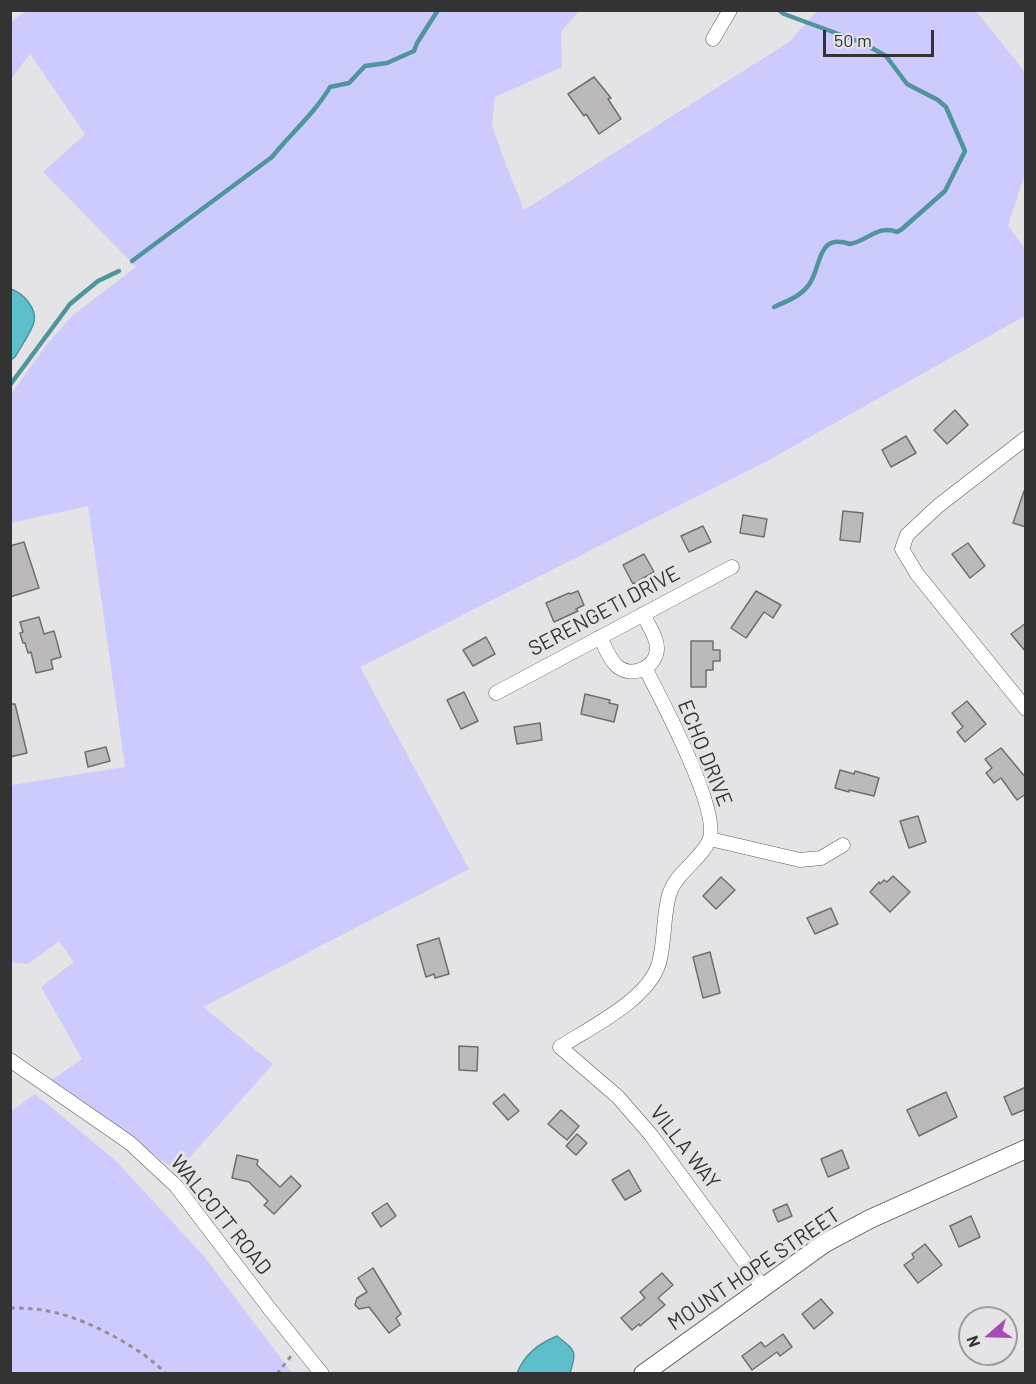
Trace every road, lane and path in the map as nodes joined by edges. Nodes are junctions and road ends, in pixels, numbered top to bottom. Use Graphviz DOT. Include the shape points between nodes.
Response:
graph roads {
  1 [pos="730,10"];
  2 [pos="713,39"];
  3 [pos="1026,438"];
  4 [pos="732,567"];
  5 [pos="643,614"];
  6 [pos="600,637"];
  7 [pos="645,668"];
  8 [pos="496,693"];
  9 [pos="1026,709"];
  10 [pos="710,839"];
  11 [pos="843,844"];
  12 [pos="560,1047"];
  13 [pos="10,1060"];
  14 [pos="1026,1149"];
  15 [pos="762,1286"];
  16 [pos="10,1308"];
  17 [pos="299,1345"];
  18 [pos="166,1374"];
  19 [pos="277,1374"];
  20 [pos="322,1374"];
  21 [pos="643,1374"];
  1 -- 2 [label="street"];
  3 -- 9 [label="street" via="938,506 907,536 902,549"];
  4 -- 5 [label="street, SERENGETI DRIVE"];
  5 -- 6 [label="street, SERENGETI DRIVE"];
  5 -- 7 [label="street" via="657,649 655,658"];
  6 -- 7 [label="street" via="623,670"];
  6 -- 8 [label="street, SERENGETI DRIVE"];
  7 -- 10 [label="street, ECHO DRIVE" via="690,759 710,817"];
  10 -- 11 [label="street" via="800,860 821,858"];
  10 -- 12 [label="street, ECHO DRIVE" via="672,888 653,978 632,1000"];
  12 -- 15 [label="street, VILLA WAY" via="618,1097 646,1129"];
  13 -- 17 [label="street, WALCOTT ROAD" via="130,1143 176,1186"];
  14 -- 15 [label="street, MOUNT HOPE STREET" via="848,1230"];
  15 -- 21 [label="street, MOUNT HOPE STREET"];
  16 -- 18 [label="path" via="57,1312 90,1324 144,1354"];
  17 -- 19 [label="path"];
  17 -- 20 [label="street, WALCOTT ROAD"];
}
